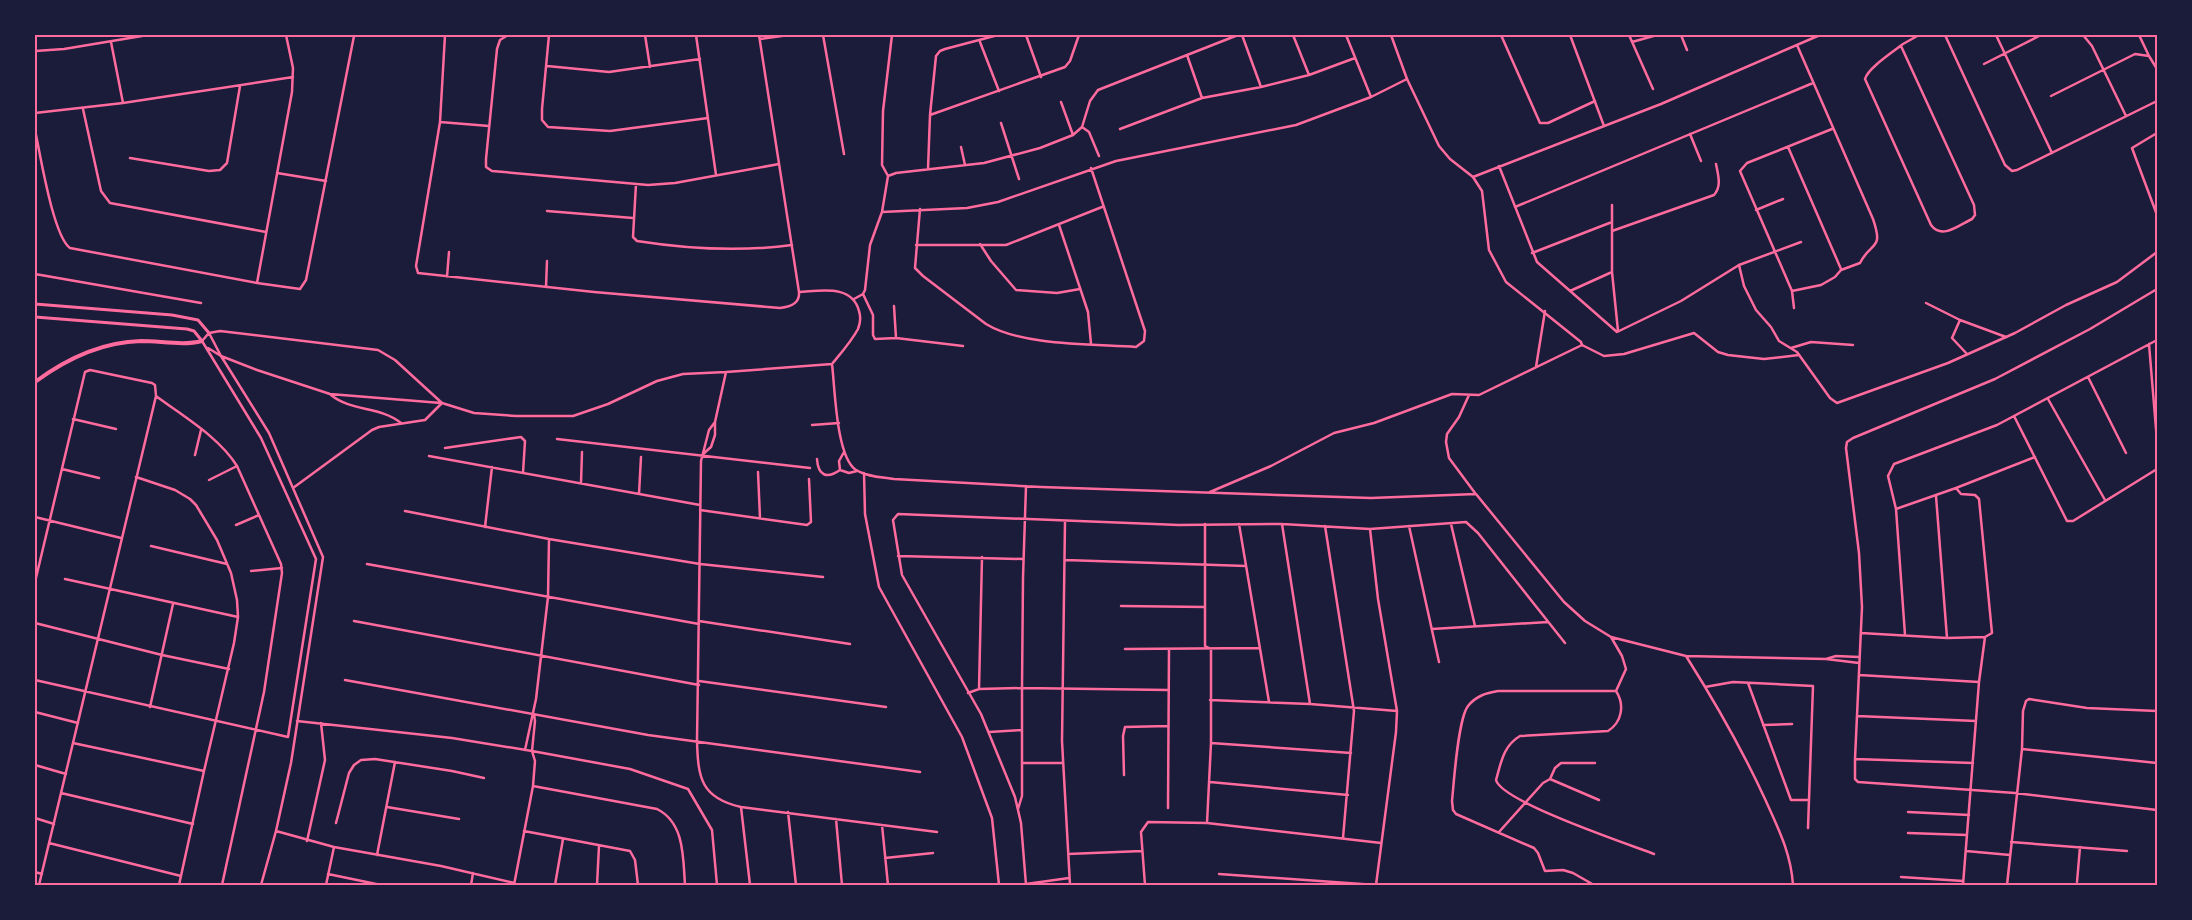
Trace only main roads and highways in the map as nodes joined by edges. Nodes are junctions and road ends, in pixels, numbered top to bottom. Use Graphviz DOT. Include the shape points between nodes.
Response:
graph roads {
  1 [pos="35,304"];
  2 [pos="35,318"];
  3 [pos="209,333"];
  4 [pos="202,340"];
  5 [pos="35,382"];
  1 -- 3 [label="main road" via="172,315 198,320"];
  2 -- 4 [label="main road" via="187,329 194,331"];
  4 -- 5 [label="highway" via="186,344 121,342 76,356"];
}
